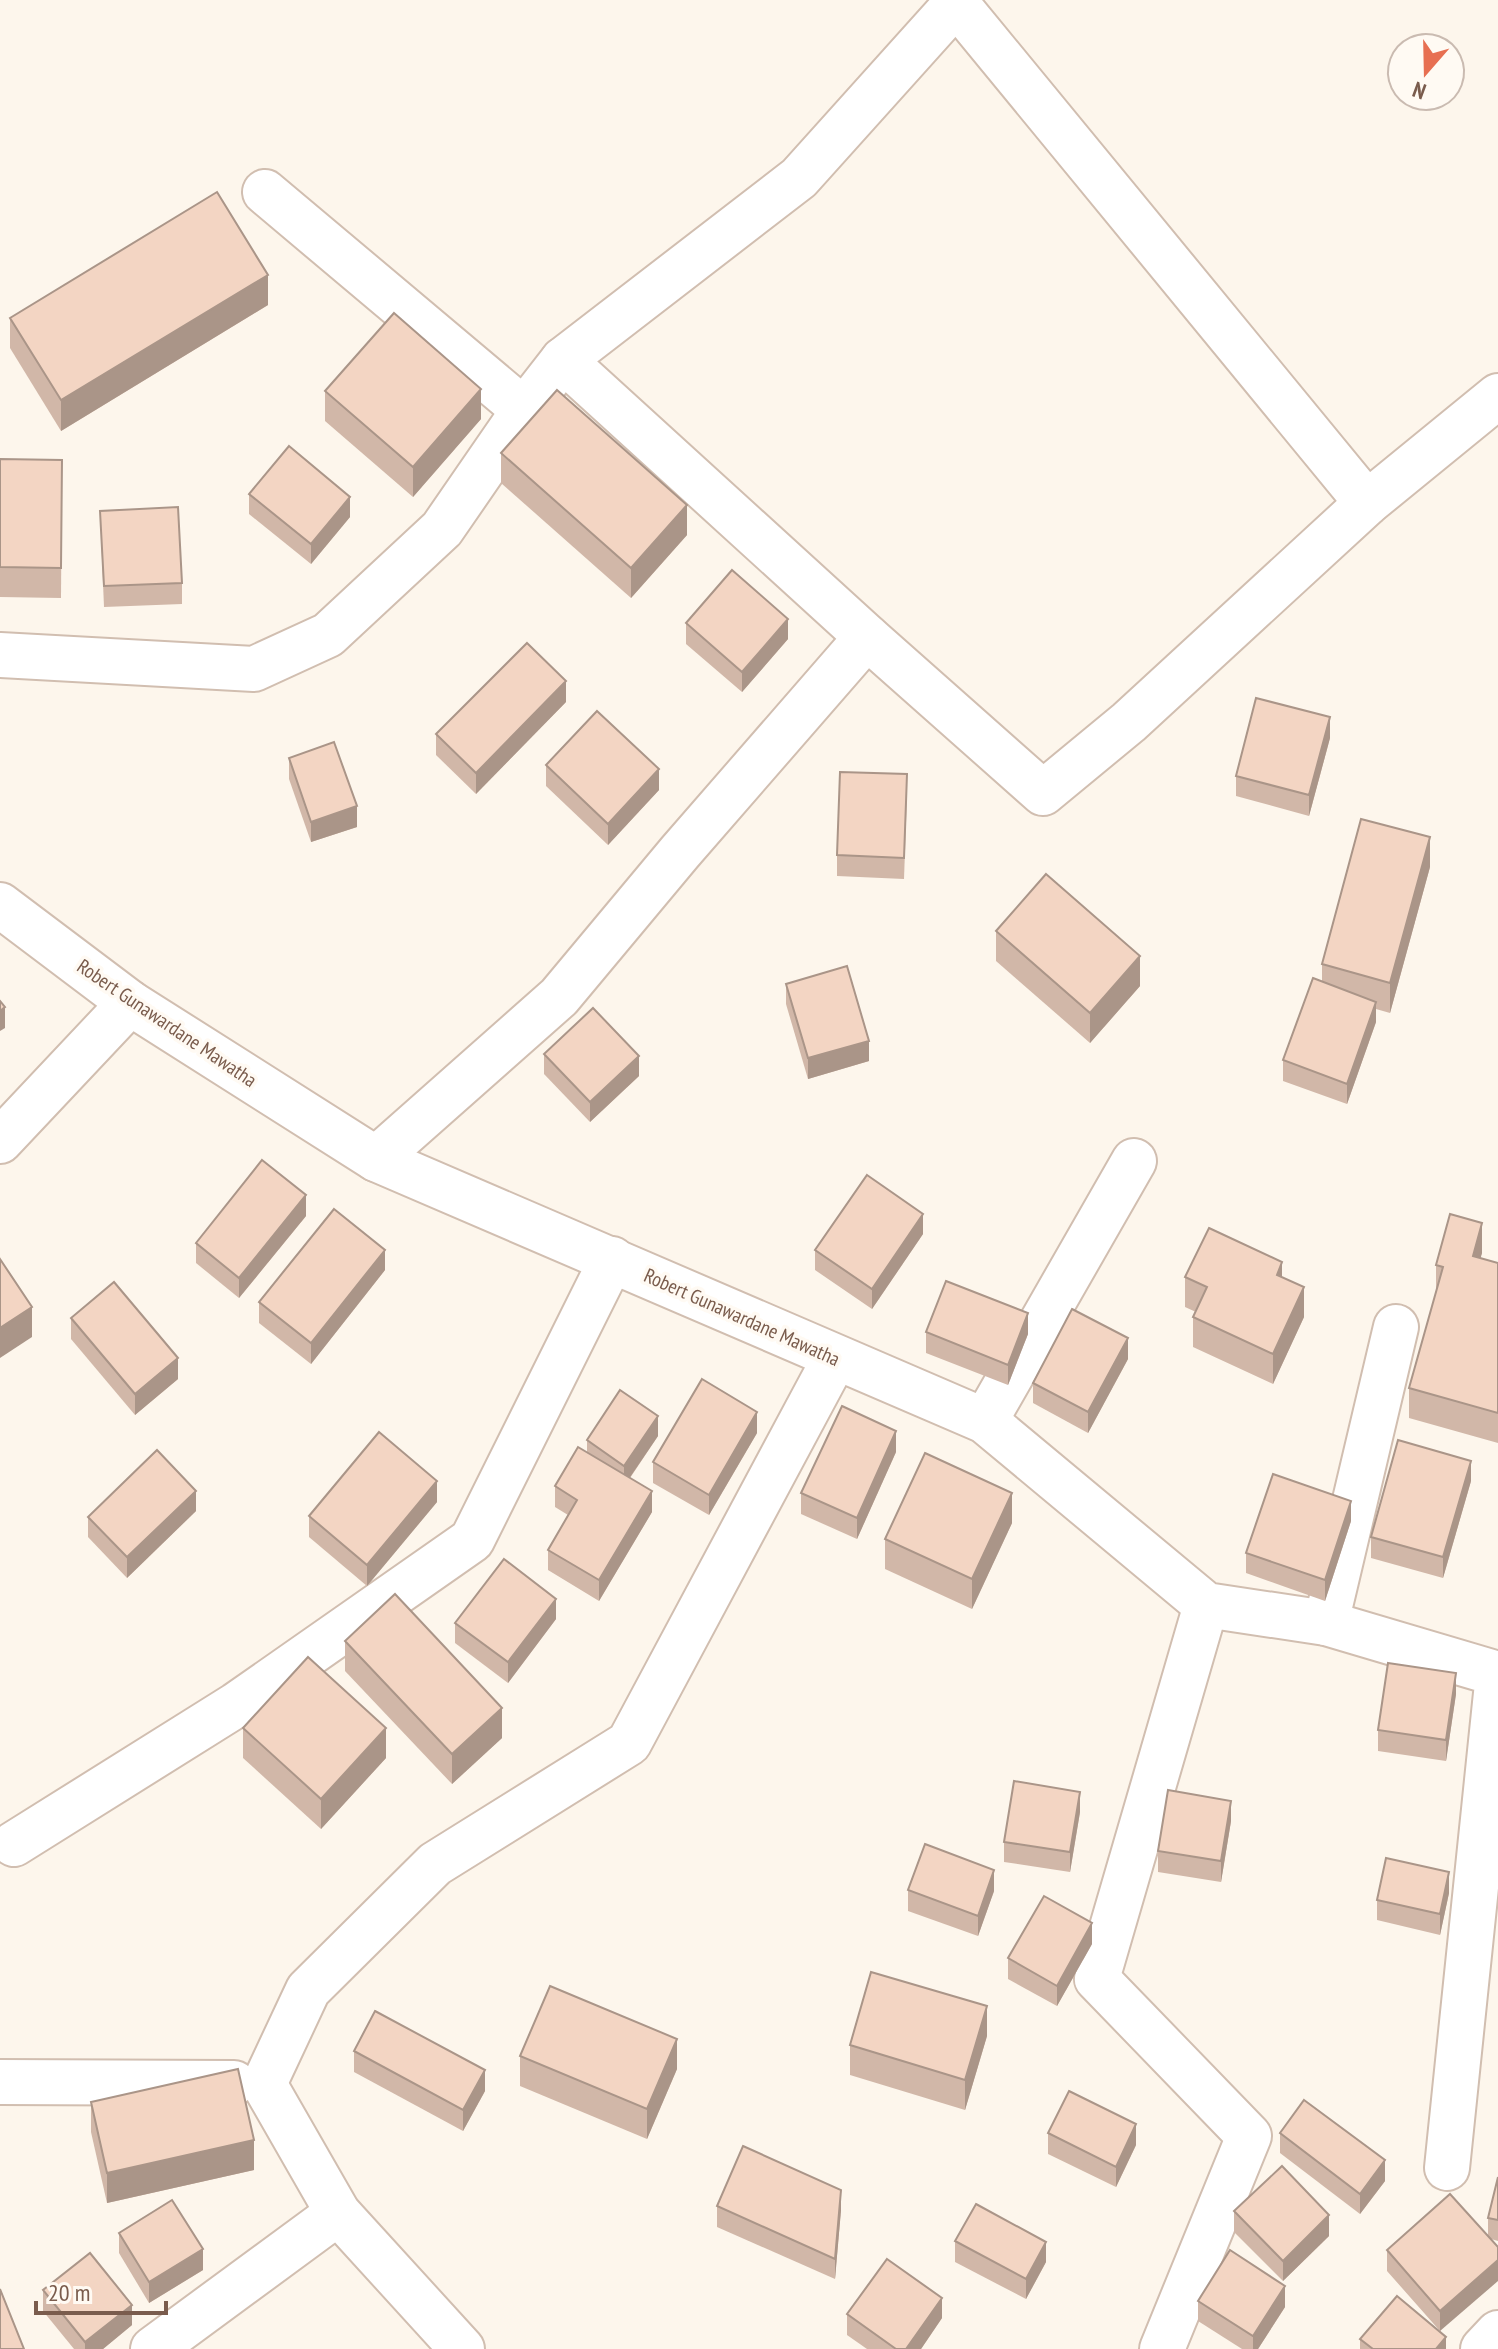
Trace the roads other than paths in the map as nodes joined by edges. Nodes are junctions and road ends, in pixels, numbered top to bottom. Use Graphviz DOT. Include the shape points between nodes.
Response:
graph roads {
  1 [pos="957,1"];
  2 [pos="265,192"];
  3 [pos="563,360"];
  4 [pos="1498,396"];
  5 [pos="524,410"];
  6 [pos="1367,503"];
  7 [pos="867,637"];
  8 [pos="0,655"];
  9 [pos="0,905"];
  10 [pos="130,1003"];
  11 [pos="0,1141"];
  12 [pos="376,1159"];
  13 [pos="1134,1161"];
  14 [pos="612,1259"];
  15 [pos="1396,1327"];
  16 [pos="835,1358"];
  17 [pos="985,1421"];
  18 [pos="1206,1605"];
  19 [pos="1326,1623"];
  20 [pos="1498,1674"];
  21 [pos="14,1844"];
  22 [pos="0,2082"];
  23 [pos="264,2084"];
  24 [pos="1447,2168"];
  25 [pos="338,2213"];
  26 [pos="1498,2333"];
  27 [pos="153,2349"];
  28 [pos="462,2349"];
  29 [pos="1162,2349"];
  30 [pos="1483,2349"];
  1 -- 3 [label="street" via="799,178"];
  1 -- 6 [label="street"];
  2 -- 5 [label="street"];
  3 -- 5 [label="street"];
  3 -- 7 [label="street"];
  4 -- 6 [label="street"];
  5 -- 8 [label="street" via="442,529 328,635 254,669"];
  6 -- 7 [label="street" via="1129,722 1043,793"];
  7 -- 12 [label="street" via="559,997"];
  9 -- 10 [label="street, Robert Gunawardane Mawatha"];
  10 -- 11 [label="street"];
  10 -- 12 [label="street, Robert Gunawardane Mawatha"];
  12 -- 14 [label="street, Robert Gunawardane Mawatha"];
  13 -- 17 [label="street"];
  14 -- 16 [label="street, Robert Gunawardane Mawatha"];
  14 -- 21 [label="street" via="472,1540 236,1705"];
  15 -- 19 [label="street"];
  16 -- 17 [label="street, Robert Gunawardane Mawatha"];
  16 -- 23 [label="street" via="629,1743 435,1864 308,1990"];
  17 -- 18 [label="street, Robert Gunawardane Mawatha"];
  18 -- 19 [label="street"];
  18 -- 29 [label="street" via="1097,1979 1249,2136"];
  19 -- 20 [label="street"];
  20 -- 24 [label="street"];
  22 -- 23 [label="street"];
  23 -- 25 [label="street"];
  25 -- 27 [label="street"];
  25 -- 28 [label="street"];
  26 -- 30 [label="street"];
}
